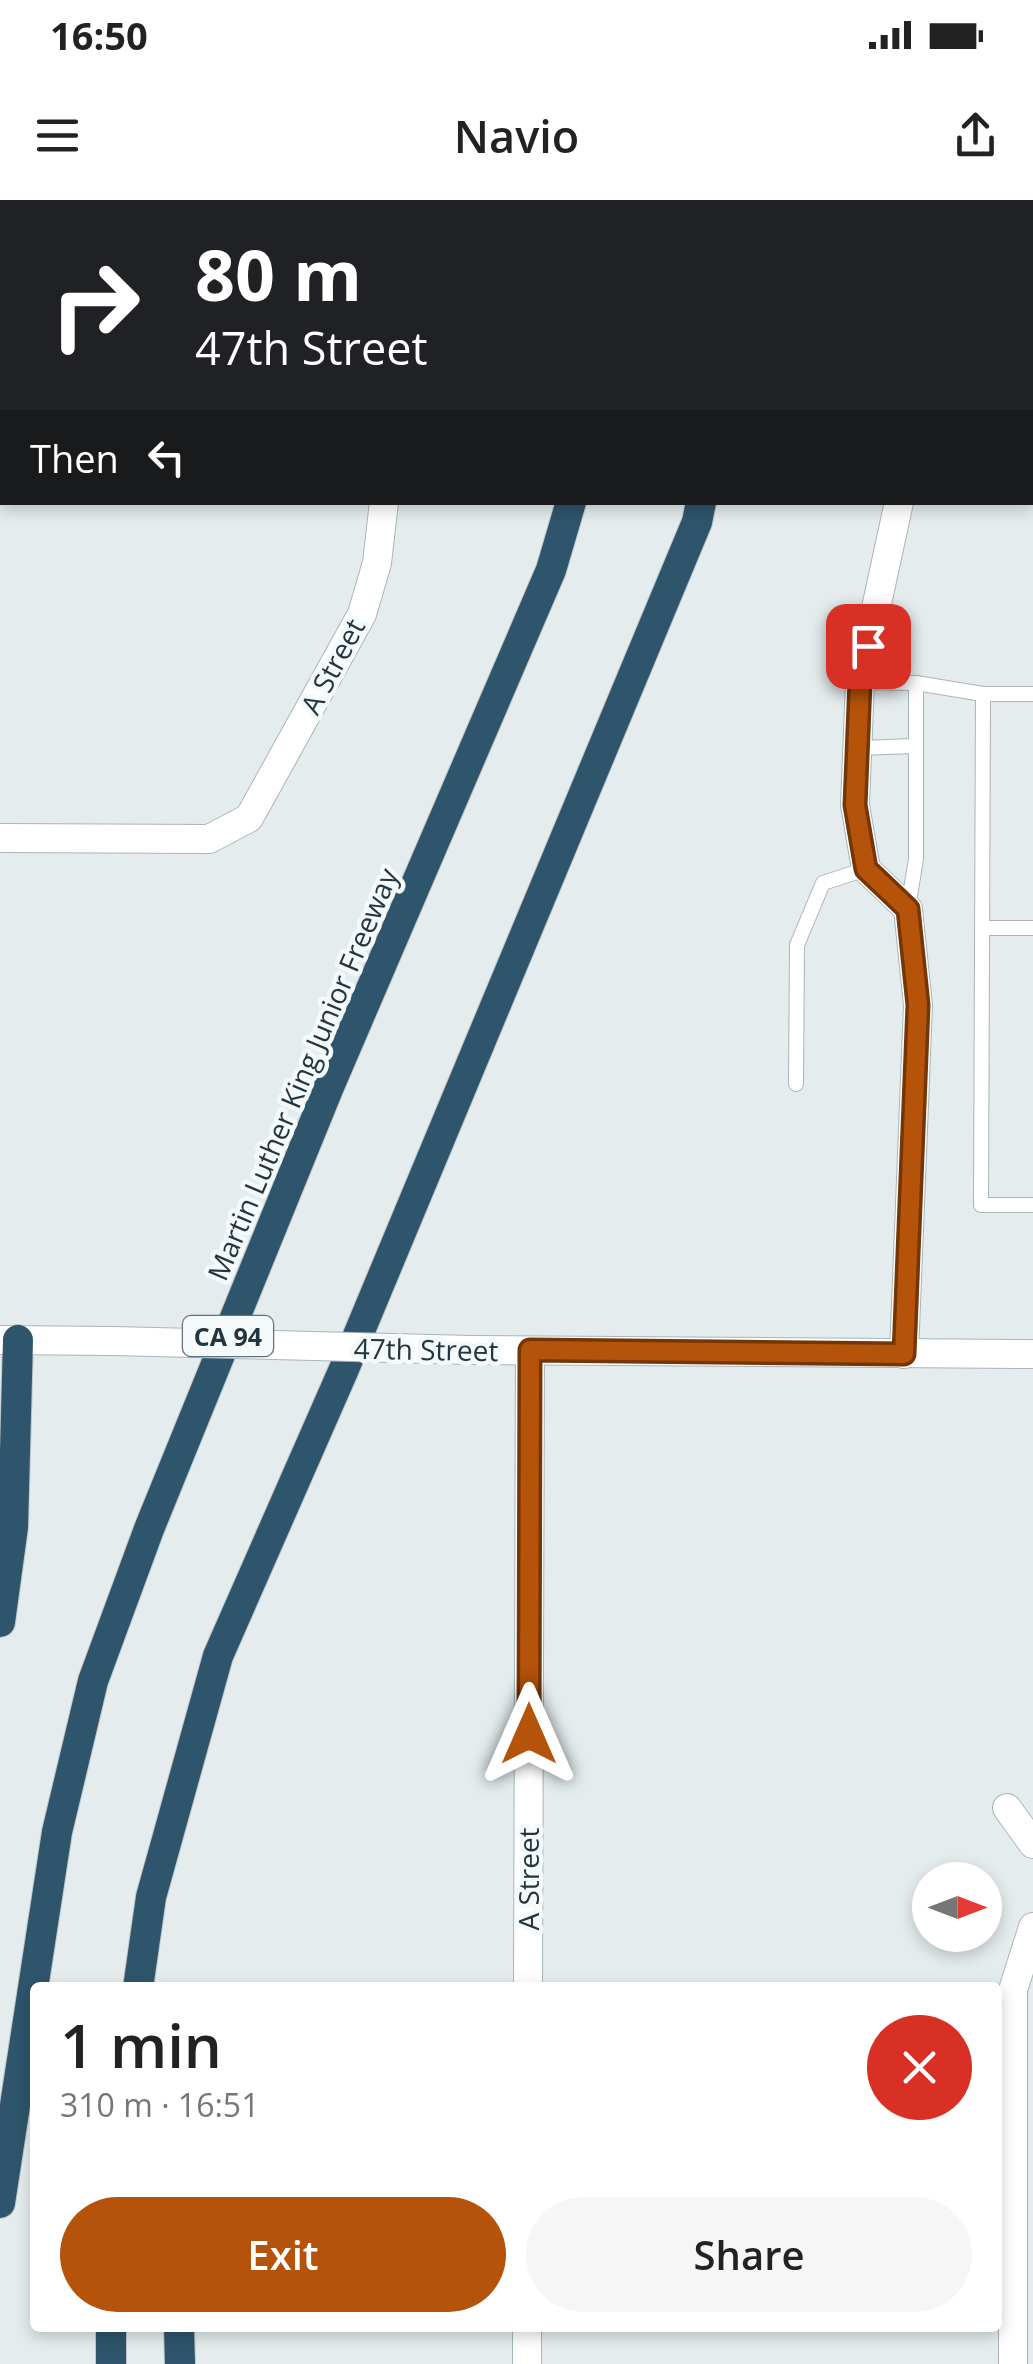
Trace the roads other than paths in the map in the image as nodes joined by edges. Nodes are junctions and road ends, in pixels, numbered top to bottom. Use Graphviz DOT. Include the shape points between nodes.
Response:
graph roads {
  1 [pos="384,505"];
  2 [pos="570,505"];
  3 [pos="701,505"];
  4 [pos="899,505"];
  5 [pos="860,682"];
  6 [pos="916,683"];
  7 [pos="982,694"];
  8 [pos="1033,694"];
  9 [pos="915,746"];
  10 [pos="858,748"];
  11 [pos="0,838"];
  12 [pos="866,869"];
  13 [pos="908,909"];
  14 [pos="982,928"];
  15 [pos="1033,928"];
  16 [pos="796,1084"];
  17 [pos="1033,1204"];
  18 [pos="9,1340"];
  19 [pos="530,1350"];
  20 [pos="904,1354"];
  21 [pos="1033,1354"];
  22 [pos="0,1622"];
  23 [pos="1008,1808"];
  24 [pos="1033,1844"];
  25 [pos="151,1897"];
  26 [pos="1033,1927"];
  27 [pos="34,1982"];
  28 [pos="139,1982"];
  29 [pos="157,1982"];
  30 [pos="528,1982"];
  31 [pos="30,2008"];
  32 [pos="0,2203"];
  33 [pos="111,2332"];
  34 [pos="179,2332"];
  35 [pos="527,2332"];
  36 [pos="111,2364"];
  37 [pos="180,2364"];
  38 [pos="527,2364"];
  39 [pos="1014,2364"];
  1 -- 11 [label="street, A Street" via="362,614 249,818 209,839"];
  2 -- 27 [label="highway, Martin Luther King Junior Freeway / CA 94" via="551,570 328,1089 93,1681 57,1832"];
  3 -- 25 [label="highway" via="344,1369 218,1656"];
  4 -- 5 [label="street"];
  5 -- 6 [label="lane"];
  5 -- 10 [label="street"];
  6 -- 7 [label="lane"];
  6 -- 9 [label="lane"];
  7 -- 8 [label="lane"];
  7 -- 14 [label="lane"];
  9 -- 10 [label="lane"];
  9 -- 13 [label="lane" via="916,859"];
  10 -- 12 [label="street" via="855,805"];
  12 -- 13 [label="street"];
  12 -- 16 [label="lane" via="823,883 797,945"];
  13 -- 20 [label="street" via="918,1005"];
  14 -- 15 [label="lane"];
  14 -- 17 [label="lane" via="982,1205"];
  18 -- 19 [label="street, 47th Street, bridge"];
  18 -- 22 [label="highway" via="13,1527"];
  19 -- 20 [label="street, 47th Street"];
  19 -- 30 [label="street, A Street"];
  20 -- 21 [label="street, 47th Street"];
  23 -- 24 [label="street"];
  25 -- 28 [label="highway"];
  25 -- 29 [label="highway"];
  26 -- 39 [label="street" via="1014,1990"];
  31 -- 32 [label="highway, Martin Luther King Junior Freeway / CA 94"];
  33 -- 36 [label="highway"];
  34 -- 37 [label="highway"];
  35 -- 38 [label="street"];
}
